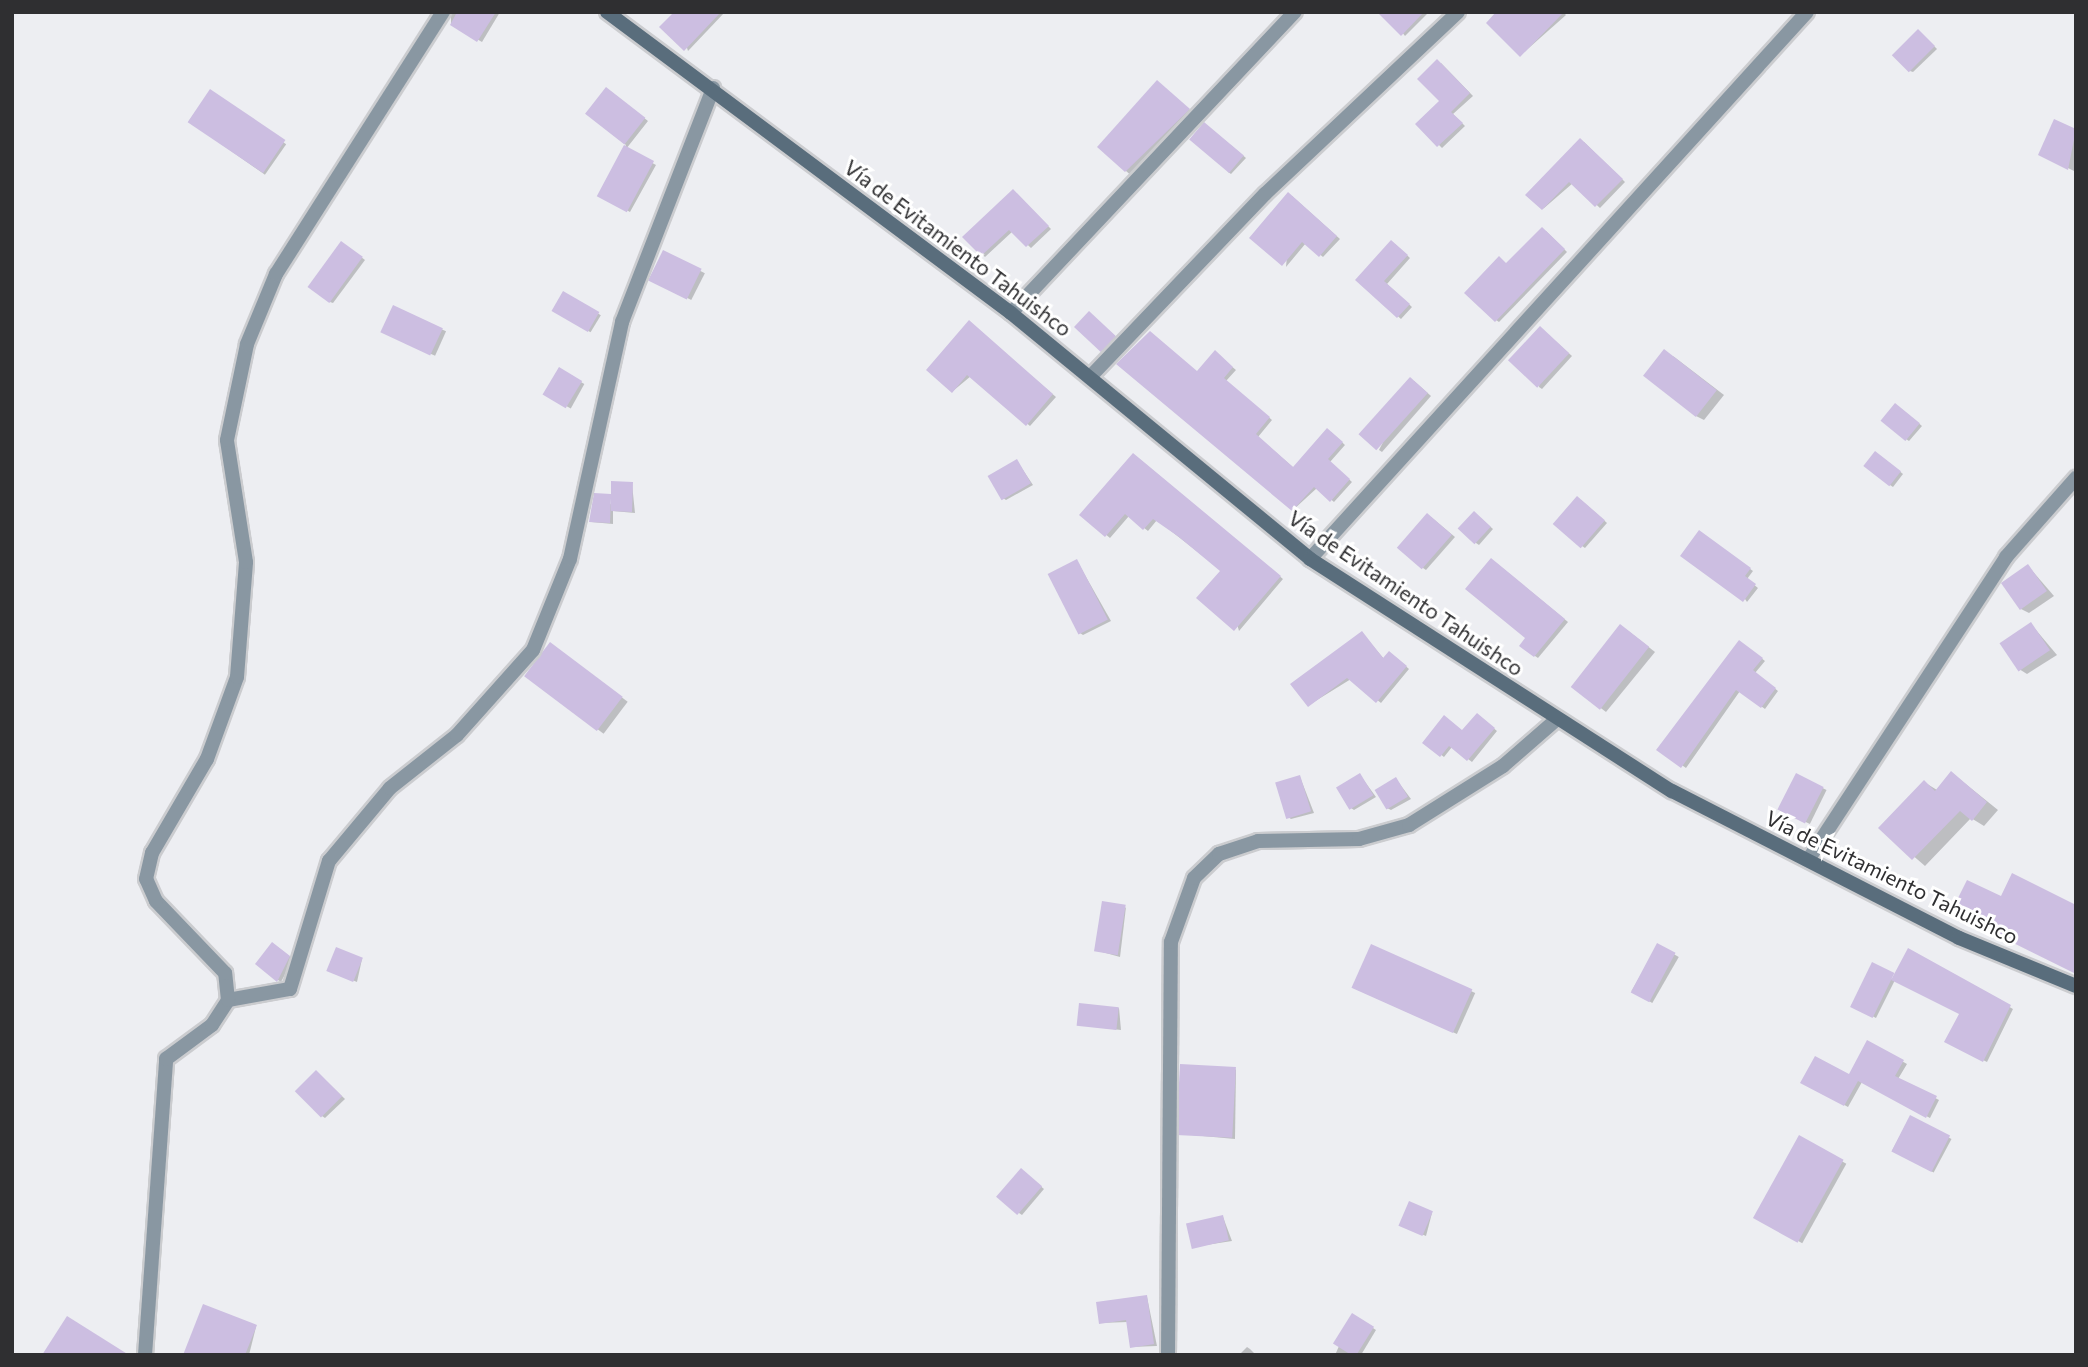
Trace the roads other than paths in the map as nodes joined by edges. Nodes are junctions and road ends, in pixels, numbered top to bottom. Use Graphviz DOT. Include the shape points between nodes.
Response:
graph roads {
  1 [pos="443,12"];
  2 [pos="607,12"];
  3 [pos="1295,12"];
  4 [pos="1458,12"];
  5 [pos="1807,12"];
  6 [pos="713,88"];
  7 [pos="1011,313"];
  8 [pos="1090,377"];
  9 [pos="2076,478"];
  10 [pos="1310,559"];
  11 [pos="1557,719"];
  12 [pos="1808,860"];
  13 [pos="2076,986"];
  14 [pos="228,1000"];
  15 [pos="145,1355"];
  16 [pos="1168,1355"];
  1 -- 14 [label="street" via="276,274 247,344 227,440 246,562 237,677 207,759 152,853 146,879 156,901 225,974"];
  2 -- 6 [label="main road, Vía de Evitamiento Tahuishco"];
  3 -- 7 [label="street"];
  4 -- 8 [label="street" via="1265,194"];
  5 -- 10 [label="street"];
  6 -- 7 [label="main road, Vía de Evitamiento Tahuishco"];
  6 -- 14 [label="street" via="622,323 570,559 533,650 457,735 390,789 329,861 290,989"];
  7 -- 8 [label="main road, Vía de Evitamiento Tahuishco"];
  8 -- 10 [label="main road, Vía de Evitamiento Tahuishco"];
  9 -- 12 [label="street" via="2007,557"];
  10 -- 11 [label="main road, Vía de Evitamiento Tahuishco"];
  11 -- 12 [label="main road, Vía de Evitamiento Tahuishco" via="1672,791"];
  11 -- 16 [label="street" via="1483,780 1409,825 1359,839 1258,841 1219,854 1194,878 1171,942"];
  12 -- 13 [label="main road, Vía de Evitamiento Tahuishco" via="1959,938"];
  14 -- 15 [label="street" via="212,1025 166,1059"];
}
